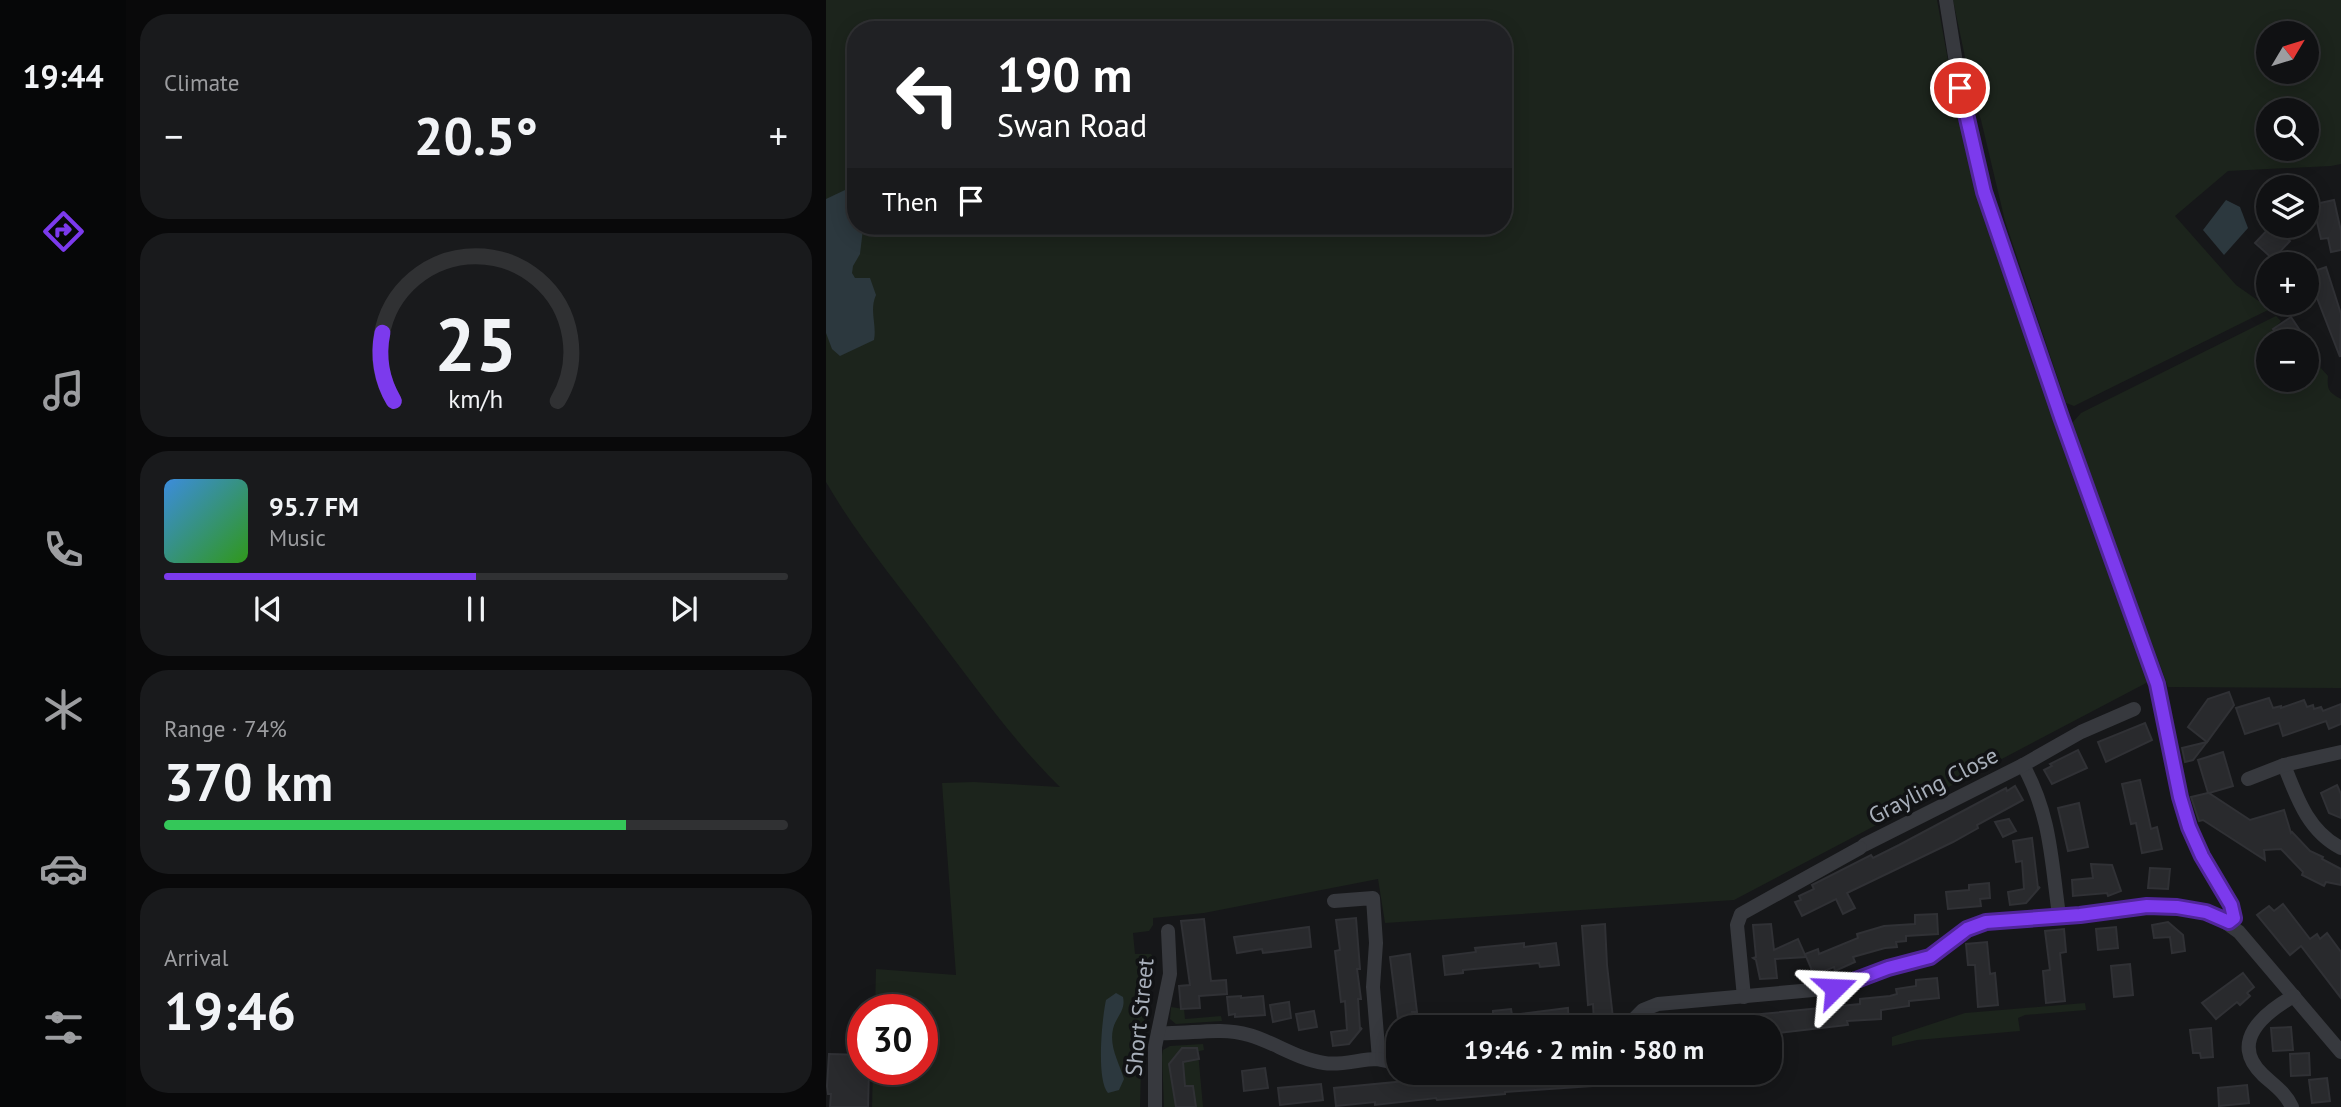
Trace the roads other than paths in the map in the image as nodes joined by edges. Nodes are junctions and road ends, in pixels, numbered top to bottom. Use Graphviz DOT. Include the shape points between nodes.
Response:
graph roads {
  1 [pos="1946,0"];
  2 [pos="2134,709"];
  3 [pos="2341,752"];
  4 [pos="2023,765"];
  5 [pos="2284,765"];
  6 [pos="2248,779"];
  7 [pos="2341,848"];
  8 [pos="1334,901"];
  9 [pos="2059,915"];
  10 [pos="2229,922"];
  11 [pos="1168,931"];
  12 [pos="2294,996"];
  13 [pos="1744,997"];
  14 [pos="1638,1015"];
  15 [pos="1158,1033"];
  16 [pos="2341,1052"];
  17 [pos="1379,1059"];
  18 [pos="1386,1061"];
  19 [pos="1155,1107"];
  20 [pos="2292,1107"];
  1 -- 10 [label="street" via="1984,192 2157,684 2183,807 2202,856 2231,905 2234,918"];
  2 -- 4 [label="street, Grayling Close"];
  3 -- 5 [label="street"];
  4 -- 9 [label="street, Grayling Close" via="2047,826"];
  4 -- 13 [label="street, Grayling Close" via="1741,914 1737,925"];
  5 -- 6 [label="street"];
  5 -- 7 [label="street" via="2311,821 2322,836"];
  8 -- 17 [label="street" via="1373,898"];
  9 -- 10 [label="street" via="2177,907"];
  9 -- 13 [label="street" via="1977,924 1930,957 1835,988"];
  10 -- 12 [label="street"];
  11 -- 15 [label="street, Short Street" via="1170,974"];
  12 -- 16 [label="street"];
  12 -- 20 [label="street" via="2258,1022 2249,1046 2257,1068 2286,1094"];
  13 -- 14 [label="street" via="1658,1004"];
  15 -- 17 [label="street" via="1203,1030 1250,1035 1325,1063"];
  15 -- 19 [label="street, Short Street"];
  17 -- 18 [label="street"];
}
